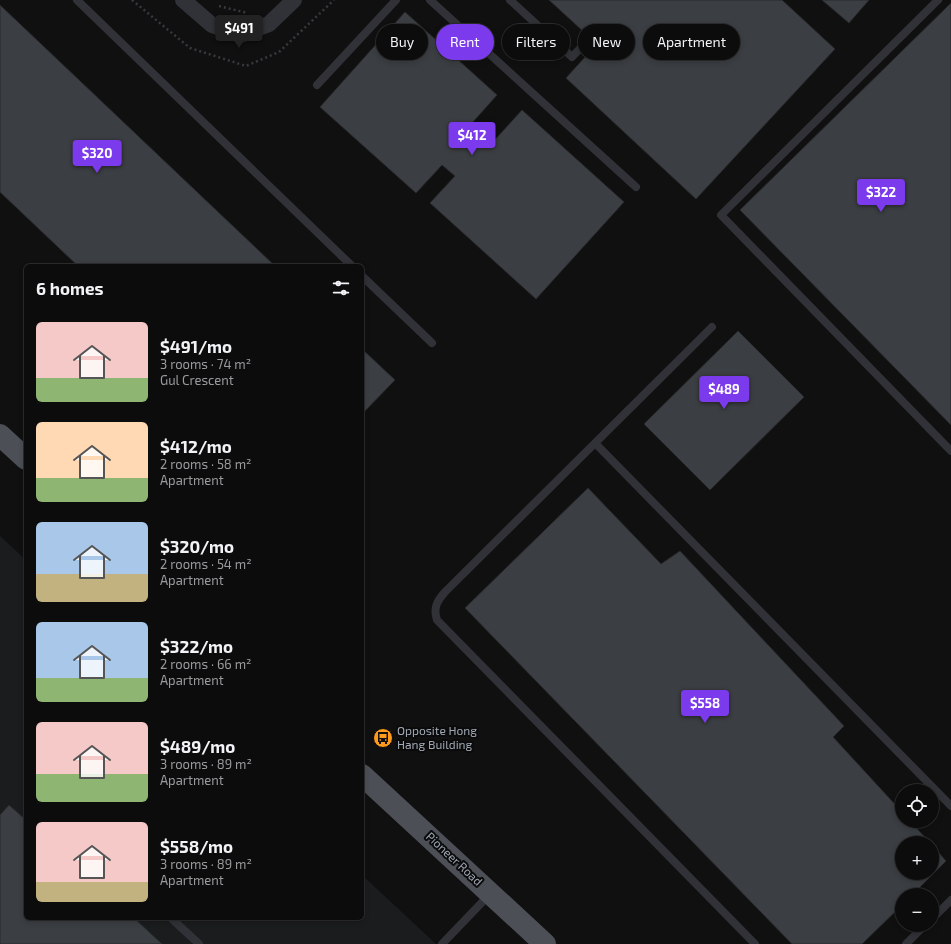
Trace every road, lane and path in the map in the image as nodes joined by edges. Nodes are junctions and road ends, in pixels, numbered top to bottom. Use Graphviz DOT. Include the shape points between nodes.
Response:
graph roads {
  1 [pos="77,0"];
  2 [pos="184,0"];
  3 [pos="294,0"];
  4 [pos="396,0"];
  5 [pos="430,0"];
  6 [pos="510,0"];
  7 [pos="938,0"];
  8 [pos="214,3"];
  9 [pos="249,14"];
  10 [pos="578,51"];
  11 [pos="318,85"];
  12 [pos="636,187"];
  13 [pos="350,264"];
  14 [pos="364,278"];
  15 [pos="712,326"];
  16 [pos="432,343"];
  17 [pos="0,435"];
  18 [pos="595,443"];
  19 [pos="951,451"];
  20 [pos="24,457"];
  21 [pos="364,777"];
  22 [pos="951,806"];
  23 [pos="491,894"];
  24 [pos="951,900"];
  25 [pos="939,912"];
  26 [pos="173,920"];
  27 [pos="919,932"];
  28 [pos="199,944"];
  29 [pos="442,944"];
  30 [pos="545,944"];
  31 [pos="755,944"];
  32 [pos="906,944"];
  1 -- 13 [label="lane"];
  2 -- 3 [label="street" via="212,25 240,35 269,24"];
  4 -- 11 [label="lane"];
  5 -- 12 [label="lane"];
  6 -- 10 [label="lane" via="572,57"];
  7 -- 19 [label="lane" via="721,215"];
  8 -- 9 [label="path"];
  14 -- 16 [label="lane"];
  15 -- 18 [label="lane"];
  17 -- 20 [label="main road"];
  18 -- 22 [label="lane"];
  18 -- 31 [label="lane" via="445,592 436,602 434,613 442,626"];
  21 -- 23 [label="main road, Pioneer Road"];
  23 -- 29 [label="lane"];
  23 -- 30 [label="main road, Pioneer Road"];
  24 -- 25 [label="lane"];
  26 -- 28 [label="lane"];
  27 -- 32 [label="lane"];
}
